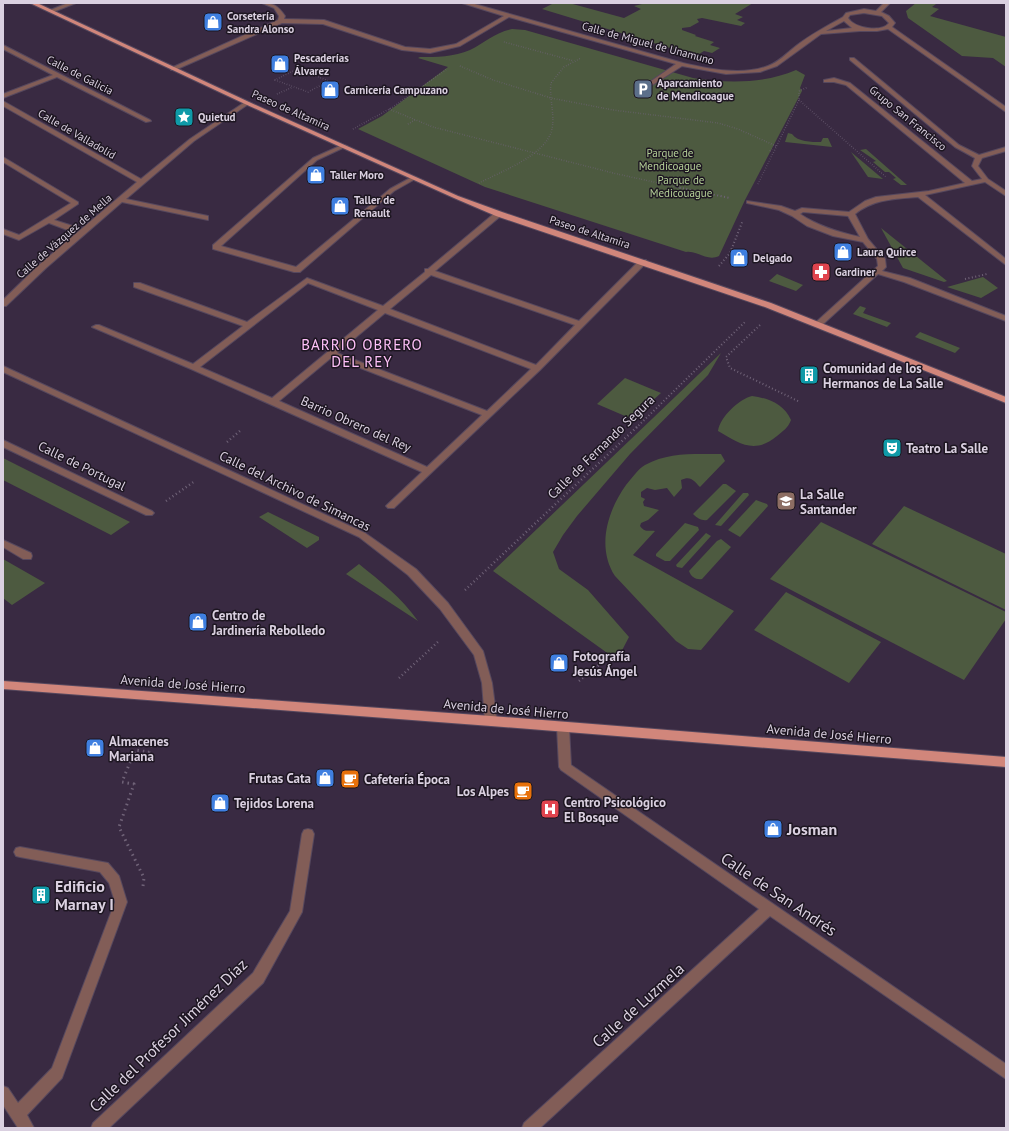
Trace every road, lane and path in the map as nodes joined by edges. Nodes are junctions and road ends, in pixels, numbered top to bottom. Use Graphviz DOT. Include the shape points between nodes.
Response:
graph roads {
  1 [pos="33,3"];
  2 [pos="73,3"];
  3 [pos="265,3"];
  4 [pos="466,3"];
  5 [pos="865,3"];
  6 [pos="887,3"];
  7 [pos="51,12"];
  8 [pos="877,13"];
  9 [pos="509,16"];
  10 [pos="846,16"];
  11 [pos="281,21"];
  12 [pos="889,26"];
  13 [pos="861,29"];
  14 [pos="478,33"];
  15 [pos="818,33"];
  16 [pos="608,44"];
  17 [pos="3,47"];
  18 [pos="536,49"];
  19 [pos="439,50"];
  20 [pos="532,51"];
  21 [pos="852,59"];
  22 [pos="575,61"];
  23 [pos="455,63"];
  24 [pos="681,64"];
  25 [pos="173,69"];
  26 [pos="57,75"];
  27 [pos="329,81"];
  28 [pos="826,82"];
  29 [pos="643,89"];
  30 [pos="3,96"];
  31 [pos="551,98"];
  32 [pos="799,100"];
  33 [pos="3,103"];
  34 [pos="247,103"];
  35 [pos="389,109"];
  36 [pos="1006,110"];
  37 [pos="415,120"];
  38 [pos="148,121"];
  39 [pos="408,124"];
  40 [pos="332,141"];
  41 [pos="344,146"];
  42 [pos="776,146"];
  43 [pos="1006,149"];
  44 [pos="533,153"];
  45 [pos="979,157"];
  46 [pos="3,159"];
  47 [pos="414,178"];
  48 [pos="986,180"];
  49 [pos="141,182"];
  50 [pos="971,184"];
  51 [pos="920,194"];
  52 [pos="1006,194"];
  53 [pos="456,196"];
  54 [pos="895,196"];
  55 [pos="122,200"];
  56 [pos="749,202"];
  57 [pos="499,214"];
  58 [pos="795,214"];
  59 [pos="851,214"];
  60 [pos="205,218"];
  61 [pos="47,220"];
  62 [pos="73,229"];
  63 [pos="3,231"];
  64 [pos="865,240"];
  65 [pos="643,262"];
  66 [pos="1006,263"];
  67 [pos="428,271"];
  68 [pos="878,272"];
  69 [pos="992,273"];
  70 [pos="965,280"];
  71 [pos="704,282"];
  72 [pos="137,285"];
  73 [pos="3,304"];
  74 [pos="385,308"];
  75 [pos="749,318"];
  76 [pos="1006,319"];
  77 [pos="761,323"];
  78 [pos="579,324"];
  79 [pos="818,324"];
  80 [pos="248,325"];
  81 [pos="96,327"];
  82 [pos="332,354"];
  83 [pos="194,367"];
  84 [pos="537,368"];
  85 [pos="3,369"];
  86 [pos="1006,400"];
  87 [pos="274,401"];
  88 [pos="800,402"];
  89 [pos="487,414"];
  90 [pos="241,430"];
  91 [pos="3,442"];
  92 [pos="227,442"];
  93 [pos="215,467"];
  94 [pos="428,471"];
  95 [pos="391,506"];
  96 [pos="149,513"];
  97 [pos="3,543"];
  98 [pos="27,556"];
  99 [pos="465,590"];
  100 [pos="460,626"];
  101 [pos="605,660"];
  102 [pos="399,678"];
  103 [pos="579,681"];
  104 [pos="3,685"];
  105 [pos="492,721"];
  106 [pos="564,727"];
  107 [pos="153,741"];
  108 [pos="1006,762"];
  109 [pos="308,834"];
  110 [pos="20,852"];
  111 [pos="144,878"];
  112 [pos="769,908"];
  113 [pos="1006,1072"];
  114 [pos="3,1093"];
  115 [pos="17,1115"];
  116 [pos="27,1128"];
  117 [pos="98,1128"];
  118 [pos="529,1128"];
  1 -- 7 [label="main road, Paseo de Altamira"];
  2 -- 7 [label="street"];
  3 -- 11 [label="street" via="276,7 282,16"];
  4 -- 9 [label="street, Calle de Miguel de Unamuno"];
  5 -- 10 [label="street, Calle de Miguel de Unamuno"];
  6 -- 8 [label="street"];
  7 -- 25 [label="main road, Paseo de Altamira"];
  8 -- 10 [label="street" via="864,11"];
  8 -- 12 [label="street" via="890,19 892,23"];
  9 -- 14 [label="street"];
  9 -- 16 [label="street, Calle de Miguel de Unamuno"];
  10 -- 13 [label="street" via="846,22"];
  10 -- 15 [label="street, Calle de Miguel de Unamuno"];
  11 -- 19 [label="street" via="324,22 404,49"];
  11 -- 25 [label="street"];
  12 -- 13 [label="street" via="882,29"];
  12 -- 36 [label="street"];
  13 -- 15 [label="street"];
  14 -- 19 [label="street" via="458,45"];
  14 -- 20 [label="path"];
  15 -- 24 [label="street, Calle de Miguel de Unamuno" via="772,66 753,71 708,71"];
  16 -- 22 [label="path"];
  16 -- 24 [label="street, Calle de Miguel de Unamuno"];
  17 -- 26 [label="street, Calle de Galicia"];
  18 -- 20 [label="path"];
  19 -- 23 [label="path"];
  20 -- 22 [label="path"];
  21 -- 45 [label="street, Grupo San Francisco" via="957,146"];
  22 -- 31 [label="path" via="564,67 553,79 550,88"];
  23 -- 31 [label="path" via="479,75"];
  23 -- 35 [label="path"];
  24 -- 29 [label="street"];
  25 -- 34 [label="main road, Paseo de Altamira"];
  26 -- 30 [label="street"];
  26 -- 38 [label="street, Calle de Galicia"];
  27 -- 27 [label="path" via="297,69 275,80 308,92"];
  28 -- 32 [label="path" via="799,91"];
  28 -- 50 [label="street, Grupo San Francisco" via="834,80 848,84"];
  31 -- 42 [label="path" via="613,110 718,123"];
  31 -- 44 [label="path" via="552,131 544,146"];
  32 -- 42 [label="path"];
  32 -- 54 [label="path" via="888,179"];
  33 -- 49 [label="street, Calle de Valladolid"];
  34 -- 40 [label="main road, Paseo de Altamira"];
  34 -- 49 [label="street, Calle de Vázquez de Mella" via="192,140"];
  35 -- 37 [label="path"];
  35 -- 40 [label="path"];
  37 -- 39 [label="path"];
  37 -- 44 [label="path"];
  40 -- 41 [label="main road, Paseo de Altamira"];
  41 -- 47 [label="main road, Paseo de Altamira"];
  41 -- 47 [label="street" via="315,159 216,247 297,270 392,190"];
  42 -- 56 [label="path"];
  43 -- 45 [label="street"];
  44 -- 53 [label="path"];
  44 -- 56 [label="path"];
  45 -- 48 [label="street" via="975,166"];
  46 -- 61 [label="street" via="76,203"];
  47 -- 53 [label="main road, Paseo de Altamira"];
  48 -- 50 [label="street"];
  48 -- 52 [label="street"];
  49 -- 55 [label="street, Calle de Vázquez de Mella"];
  50 -- 51 [label="street"];
  51 -- 54 [label="street"];
  51 -- 66 [label="street"];
  53 -- 57 [label="main road, Paseo de Altamira"];
  54 -- 59 [label="street" via="865,202"];
  55 -- 60 [label="street, Calle de Vázquez de Mella"];
  55 -- 73 [label="street, Calle de Vázquez de Mella"];
  56 -- 58 [label="street" via="781,208"];
  56 -- 71 [label="path" via="730,253"];
  57 -- 65 [label="main road, Paseo de Altamira"];
  57 -- 67 [label="street, Barrio Obrero del Rey"];
  58 -- 59 [label="street" via="802,210"];
  58 -- 64 [label="street" via="810,224 836,234"];
  59 -- 64 [label="street"];
  61 -- 62 [label="street"];
  61 -- 63 [label="street" via="19,238"];
  64 -- 68 [label="street" via="881,259 882,267"];
  65 -- 71 [label="main road, Paseo de Altamira"];
  65 -- 78 [label="street"];
  67 -- 74 [label="street, Barrio Obrero del Rey"];
  67 -- 78 [label="street"];
  68 -- 76 [label="street" via="907,280"];
  68 -- 79 [label="street"];
  69 -- 70 [label="path"];
  71 -- 79 [label="main road, Paseo de Altamira"];
  72 -- 80 [label="street"];
  74 -- 80 [label="street" via="307,280"];
  74 -- 82 [label="street, Barrio Obrero del Rey"];
  74 -- 84 [label="street"];
  75 -- 99 [label="path, Calle de Fernando Segura"];
  77 -- 88 [label="path" via="726,357 730,368"];
  78 -- 84 [label="street"];
  79 -- 86 [label="main road, Paseo de Altamira"];
  80 -- 83 [label="street"];
  81 -- 83 [label="street, Barrio Obrero del Rey"];
  82 -- 87 [label="street, Barrio Obrero del Rey"];
  82 -- 89 [label="street"];
  83 -- 87 [label="street, Barrio Obrero del Rey"];
  84 -- 89 [label="street"];
  85 -- 93 [label="street, Calle del Archivo de Simancas"];
  87 -- 94 [label="street, Barrio Obrero del Rey"];
  89 -- 94 [label="street"];
  90 -- 92 [label="path"];
  91 -- 96 [label="street, Calle de Portugal"];
  93 -- 96 [label="path"];
  93 -- 100 [label="street, Calle del Archivo de Simancas" via="362,535 412,572"];
  94 -- 95 [label="street"];
  97 -- 98 [label="street"];
  100 -- 102 [label="path" via="432,647"];
  100 -- 105 [label="street, Calle del Archivo de Simancas" via="479,654 487,683"];
  101 -- 103 [label="path"];
  104 -- 105 [label="main road, Avenida de José Hierro"];
  105 -- 106 [label="main road, Avenida de José Hierro"];
  106 -- 108 [label="main road, Avenida de José Hierro"];
  106 -- 112 [label="street, Calle de San Andrés" via="565,767"];
  107 -- 111 [label="path" via="149,752 135,750 122,782 134,784 119,827"];
  109 -- 117 [label="street, Calle del Profesor Jiménez Díaz" via="296,912 258,978"];
  110 -- 115 [label="street" via="104,867 115,880 120,902 57,1074"];
  112 -- 113 [label="street, Calle de San Andrés"];
  112 -- 118 [label="street, Calle de Luzmela"];
  114 -- 115 [label="street"];
  115 -- 116 [label="street"];
}
